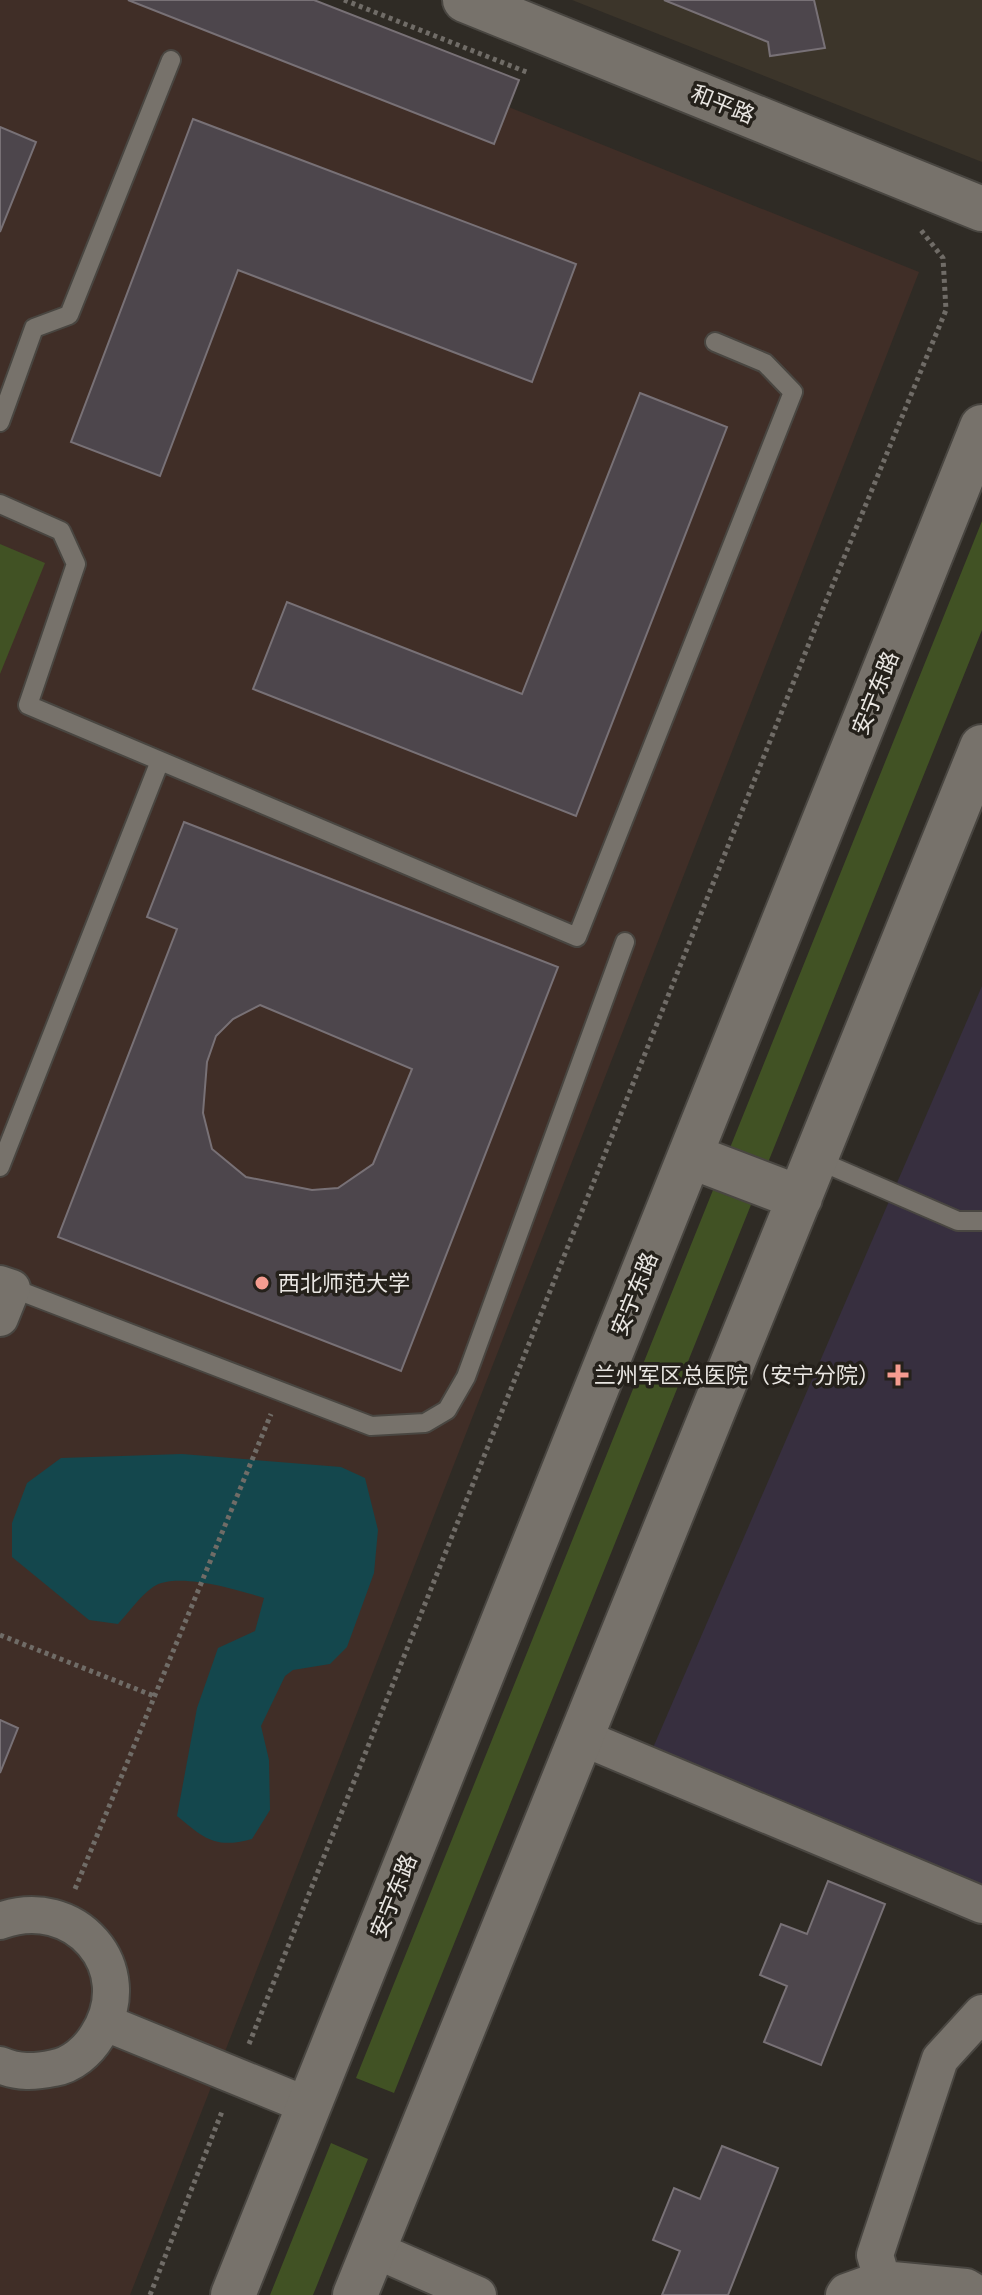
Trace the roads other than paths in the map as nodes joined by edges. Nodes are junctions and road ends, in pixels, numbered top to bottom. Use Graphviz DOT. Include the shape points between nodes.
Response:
graph roads {
  1 [pos="465,0"];
  2 [pos="171,60"];
  3 [pos="982,209"];
  4 [pos="715,342"];
  5 [pos="0,422"];
  6 [pos="982,427"];
  7 [pos="0,504"];
  8 [pos="982,747"];
  9 [pos="160,761"];
  10 [pos="625,942"];
  11 [pos="690,1156"];
  12 [pos="0,1167"];
  13 [pos="808,1178"];
  14 [pos="982,1221"];
  15 [pos="4,1297"];
  16 [pos="581,1737"];
  17 [pos="982,1905"];
  18 [pos="0,1921"];
  19 [pos="982,2013"];
  20 [pos="106,2023"];
  21 [pos="1,2068"];
  22 [pos="309,2106"];
  23 [pos="373,2249"];
  24 [pos="882,2279"];
  25 [pos="233,2295"];
  26 [pos="355,2295"];
  27 [pos="478,2295"];
  28 [pos="844,2295"];
  29 [pos="980,2295"];
  1 -- 3 [label="main road, 和平路"];
  2 -- 5 [label="lane" via="69,315 34,328"];
  4 -- 9 [label="lane" via="765,363 793,392 577,937"];
  6 -- 11 [label="main road, 安宁东路"];
  7 -- 9 [label="lane" via="61,531 76,564 28,705"];
  8 -- 13 [label="main road"];
  9 -- 12 [label="lane"];
  10 -- 15 [label="lane" via="466,1377 447,1410 425,1423 371,1426"];
  11 -- 13 [label="main road"];
  11 -- 22 [label="main road, 安宁东路"];
  13 -- 14 [label="lane" via="958,1221"];
  13 -- 16 [label="main road"];
  16 -- 17 [label="street"];
  16 -- 23 [label="main road"];
  18 -- 20 [label="street" via="32,1913 63,1919 89,1936 106,1962 112,1992"];
  19 -- 24 [label="street" via="940,2059 875,2255"];
  20 -- 21 [label="street" via="89,2049 63,2067 33,2073"];
  20 -- 22 [label="street"];
  22 -- 25 [label="main road, 安宁东路"];
  23 -- 26 [label="main road"];
  23 -- 27 [label="street"];
  24 -- 28 [label="street"];
  24 -- 29 [label="street" via="966,2287"];
}
